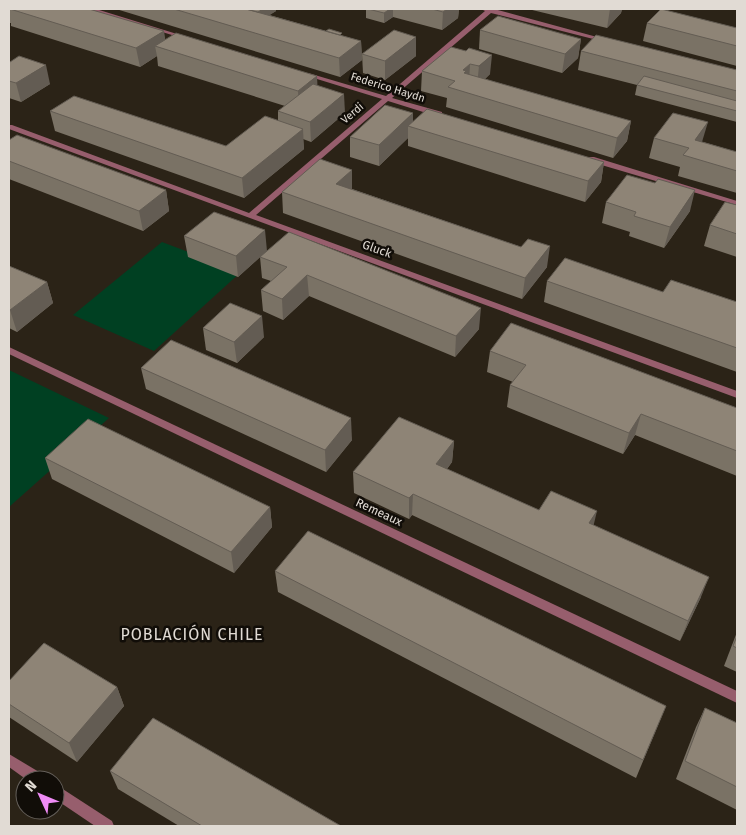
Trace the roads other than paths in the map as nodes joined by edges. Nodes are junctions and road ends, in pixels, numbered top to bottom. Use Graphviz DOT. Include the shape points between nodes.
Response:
graph roads {
  1 [pos="90,9"];
  2 [pos="487,9"];
  3 [pos="192,40"];
  4 [pos="613,42"];
  5 [pos="294,70"];
  6 [pos="387,98"];
  7 [pos="444,115"];
  8 [pos="9,127"];
  9 [pos="586,158"];
  10 [pos="737,203"];
  11 [pos="250,216"];
  12 [pos="9,350"];
  13 [pos="737,395"];
  14 [pos="737,697"];
  15 [pos="9,760"];
  16 [pos="24,770"];
  17 [pos="65,798"];
  18 [pos="107,826"];
  1 -- 3 [label="street"];
  2 -- 4 [label="street"];
  2 -- 6 [label="street, Verdi"];
  5 -- 6 [label="street, Federico Haydn"];
  6 -- 7 [label="street, Federico Haydn"];
  6 -- 11 [label="street, Verdi"];
  8 -- 11 [label="street, Gluck"];
  9 -- 10 [label="street"];
  11 -- 13 [label="street, Gluck"];
  12 -- 14 [label="street, Remeaux"];
  15 -- 16 [label="street"];
  17 -- 18 [label="street"];
}
